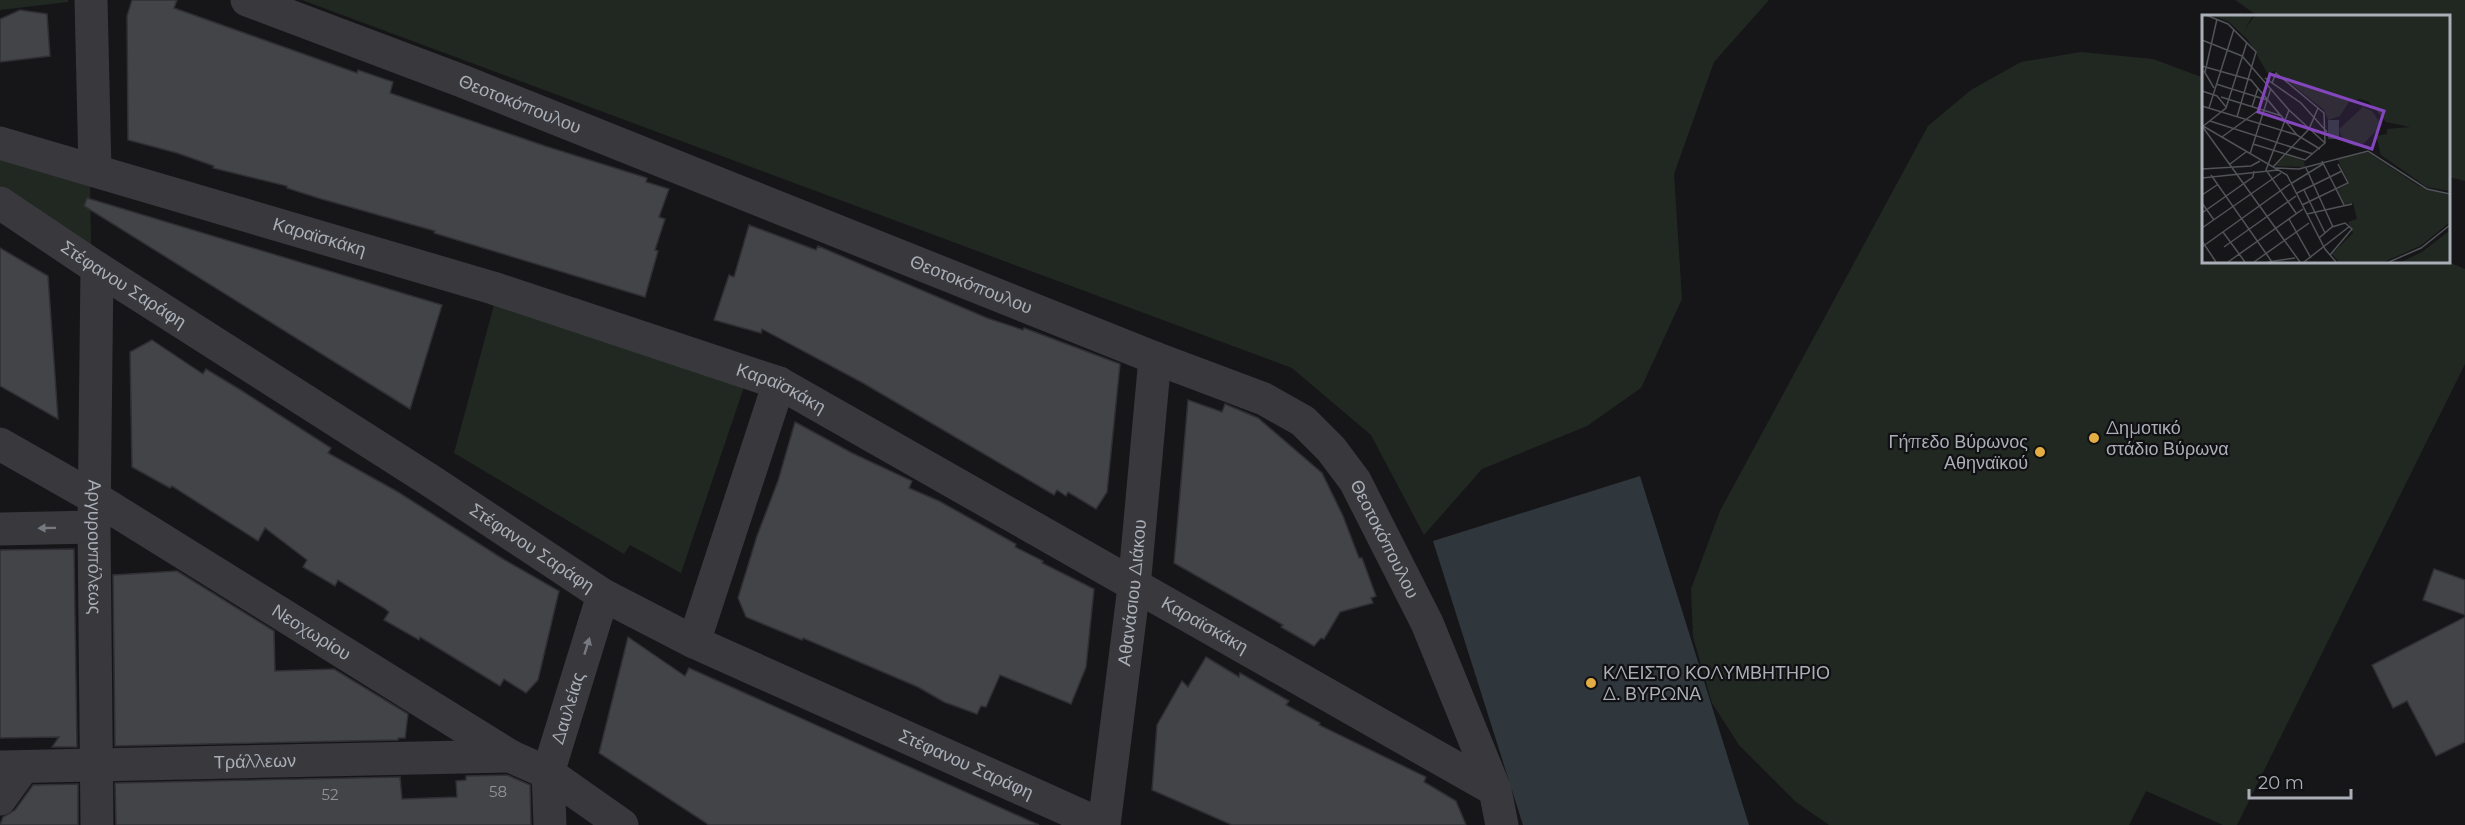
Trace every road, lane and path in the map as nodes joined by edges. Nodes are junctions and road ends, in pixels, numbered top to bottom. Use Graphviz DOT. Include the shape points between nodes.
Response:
graph roads {
  1 [pos="91,0"];
  2 [pos="247,0"];
  3 [pos="0,143"];
  4 [pos="95,170"];
  5 [pos="0,202"];
  6 [pos="97,268"];
  7 [pos="1155,358"];
  8 [pos="779,383"];
  9 [pos="0,444"];
  10 [pos="94,512"];
  11 [pos="0,529"];
  12 [pos="1134,587"];
  13 [pos="603,595"];
  14 [pos="694,642"];
  15 [pos="510,756"];
  16 [pos="97,765"];
  17 [pos="12,767"];
  18 [pos="548,773"];
  19 [pos="1495,790"];
  20 [pos="0,799"];
  21 [pos="97,825"];
  22 [pos="550,825"];
  23 [pos="622,825"];
  24 [pos="1103,825"];
  25 [pos="1502,825"];
  1 -- 4 [label="street"];
  2 -- 7 [label="street, Θεοτοκόπουλου" via="462,81"];
  3 -- 4 [label="street, Καραϊσκάκη"];
  4 -- 8 [label="street, Καραϊσκάκη" via="492,288"];
  5 -- 6 [label="street, Στέφανου Σαράφη"];
  6 -- 10 [label="street, Αργυρουπόλεως"];
  6 -- 13 [label="street, Στέφανου Σαράφη"];
  7 -- 12 [label="street, Αθανάσιου Διάκου"];
  7 -- 19 [label="street, Θεοτοκόπουλου" via="1264,399 1303,421 1331,449 1355,482 1426,623"];
  8 -- 12 [label="street, Καραϊσκάκη"];
  8 -- 14 [label="street"];
  9 -- 10 [label="street, Νεοχωρίου"];
  10 -- 11 [label="street, one-way"];
  10 -- 15 [label="street, Νεοχωρίου"];
  10 -- 16 [label="street, Αργυρουπόλεως"];
  12 -- 19 [label="street, Καραϊσκάκη"];
  12 -- 24 [label="street, Αθανάσιου Διάκου"];
  13 -- 14 [label="street, Στέφανου Σαράφη"];
  18 -- 13 [label="street, Δαυλείας, one-way"];
  14 -- 24 [label="street, Στέφανου Σαράφη"];
  15 -- 16 [label="street, Τράλλεων"];
  15 -- 18 [label="street, Νεοχωρίου"];
  16 -- 17 [label="street, Τράλλεων"];
  16 -- 21 [label="street, Αργυρουπόλεως"];
  17 -- 20 [label="street"];
  18 -- 22 [label="street, Δαυλείας"];
  18 -- 23 [label="street, Νεοχωρίου"];
  19 -- 25 [label="street, Θεοτοκόπουλου"];
}
